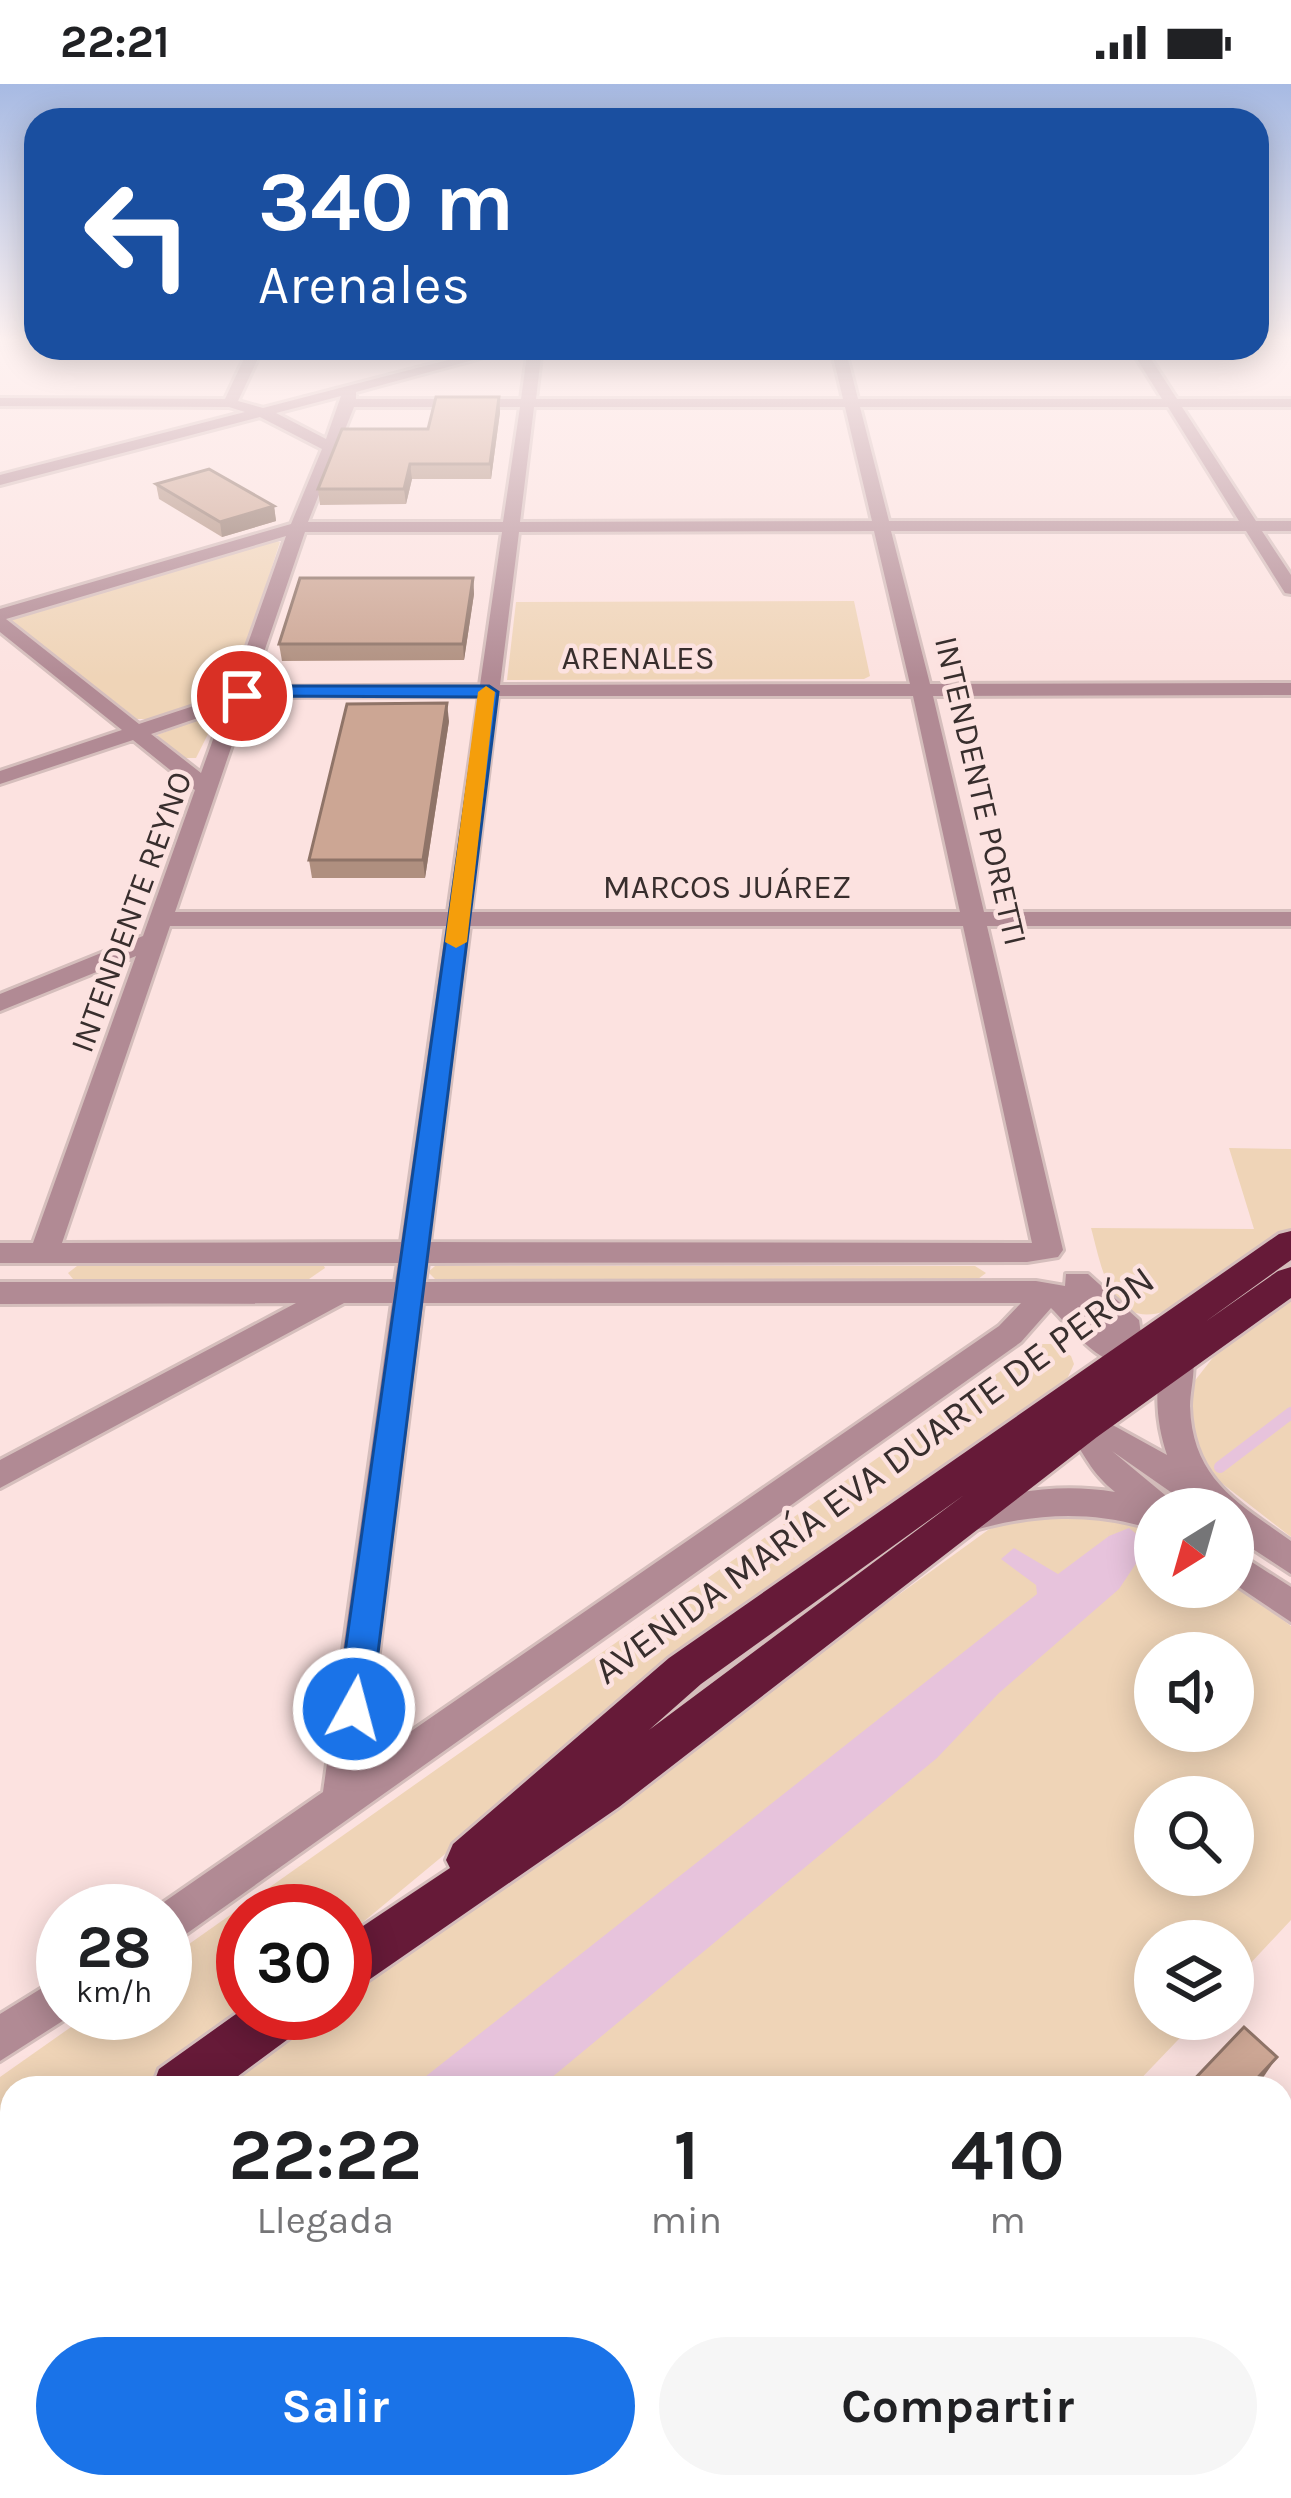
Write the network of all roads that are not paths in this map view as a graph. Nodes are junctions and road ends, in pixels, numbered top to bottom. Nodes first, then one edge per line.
1 (105, 453) edge
2 (325, 453) edge
3 (521, 453) edge
4 (863, 453) edge
5 (1204, 453) edge
6 (0, 480) edge
7 (512, 526) junction
8 (882, 526) junction
9 (1252, 526) junction
10 (1291, 526) edge
11 (298, 527) junction
12 (1291, 589) edge
13 (0, 619) edge
14 (1291, 689) edge
15 (922, 691) junction
16 (489, 692) junction
17 (242, 696) junction
18 (139, 731) junction
19 (0, 778) edge
20 (209, 790) junction
21 (459, 919) junction
22 (1291, 919) edge
23 (974, 920) junction
24 (160, 929) junction
25 (0, 1003) edge
26 (1291, 1243) edge
27 (1037, 1251) junction
28 (44, 1252) junction
29 (0, 1253) edge
30 (415, 1253) junction
31 (1291, 1280) edge
32 (1054, 1290) junction
33 (0, 1293) edge
34 (340, 1293) junction
35 (410, 1293) junction
36 (1154, 1363) junction
37 (1070, 1416) junction
38 (0, 1475) edge
39 (1192, 1488) edge
40 (1204, 1488) edge
41 (1134, 1491) edge
42 (1134, 1508) edge
43 (962, 1520) junction
44 (1254, 1533) edge
45 (1291, 1560) edge
46 (1254, 1580) edge
47 (1291, 1607) edge
48 (341, 1802) junction
49 (192, 1906) edge
50 (372, 1945) edge
51 (372, 1948) edge
52 (36, 2015) edge
53 (0, 2040) edge
54 (244, 2040) edge
55 (194, 2076) edge

1 - 6 street
2 - 11 street, INTENDENTE REYNO
3 - 7 street
4 - 8 street, INTENDENTE PORETTI
5 - 9 street
7 - 8 street
7 - 11 street
7 - 16 street
8 - 9 street
8 - 15 street, INTENDENTE PORETTI
9 - 10 street
9 - 12 street
11 - 13 street
11 - 17 street, INTENDENTE REYNO
13 - 18 street
14 - 15 street, ARENALES
15 - 16 street, ARENALES
15 - 23 street, INTENDENTE PORETTI
16 - 17 street, ARENALES
16 - 21 street
17 - 18 street, ARENALES
17 - 20 street, INTENDENTE REYNO
18 - 19 street, ARENALES
18 - 20 street
20 - 24 street, INTENDENTE REYNO
21 - 23 street, MARCOS JUÁREZ
21 - 24 street, MARCOS JUÁREZ
21 - 30 street
22 - 23 street, MARCOS JUÁREZ
23 - 27 street, INTENDENTE PORETTI
24 - 25 street, MARCOS JUÁREZ
24 - 28 street, INTENDENTE REYNO
26 - 36 highway, AVENIDA MARÍA EVA DUARTE DE PERÓN
27 - 30 street
27 - 32 street
27 - 32 street, INTENDENTE PORETTI
28 - 29 street
28 - 30 street
30 - 34 street
30 - 35 street
31 - 36 highway, AVENIDA MARÍA EVA DUARTE DE PERÓN
32 - 35 street
32 - 36 street
32 - 48 street
33 - 34 street
34 - 35 street
34 - 38 street
35 - 48 street
36 - 37 highway, AVENIDA MARÍA EVA DUARTE DE PERÓN
36 - 40 street
37 - 39 street
37 - 41 street
37 - 43 highway, AVENIDA MARÍA EVA DUARTE DE PERÓN
37 - 50 highway, AVENIDA MARÍA EVA DUARTE DE PERÓN
42 - 43 street
43 - 51 highway, AVENIDA MARÍA EVA DUARTE DE PERÓN
44 - 45 street
46 - 47 street
48 - 49 street
52 - 53 street
54 - 55 highway

